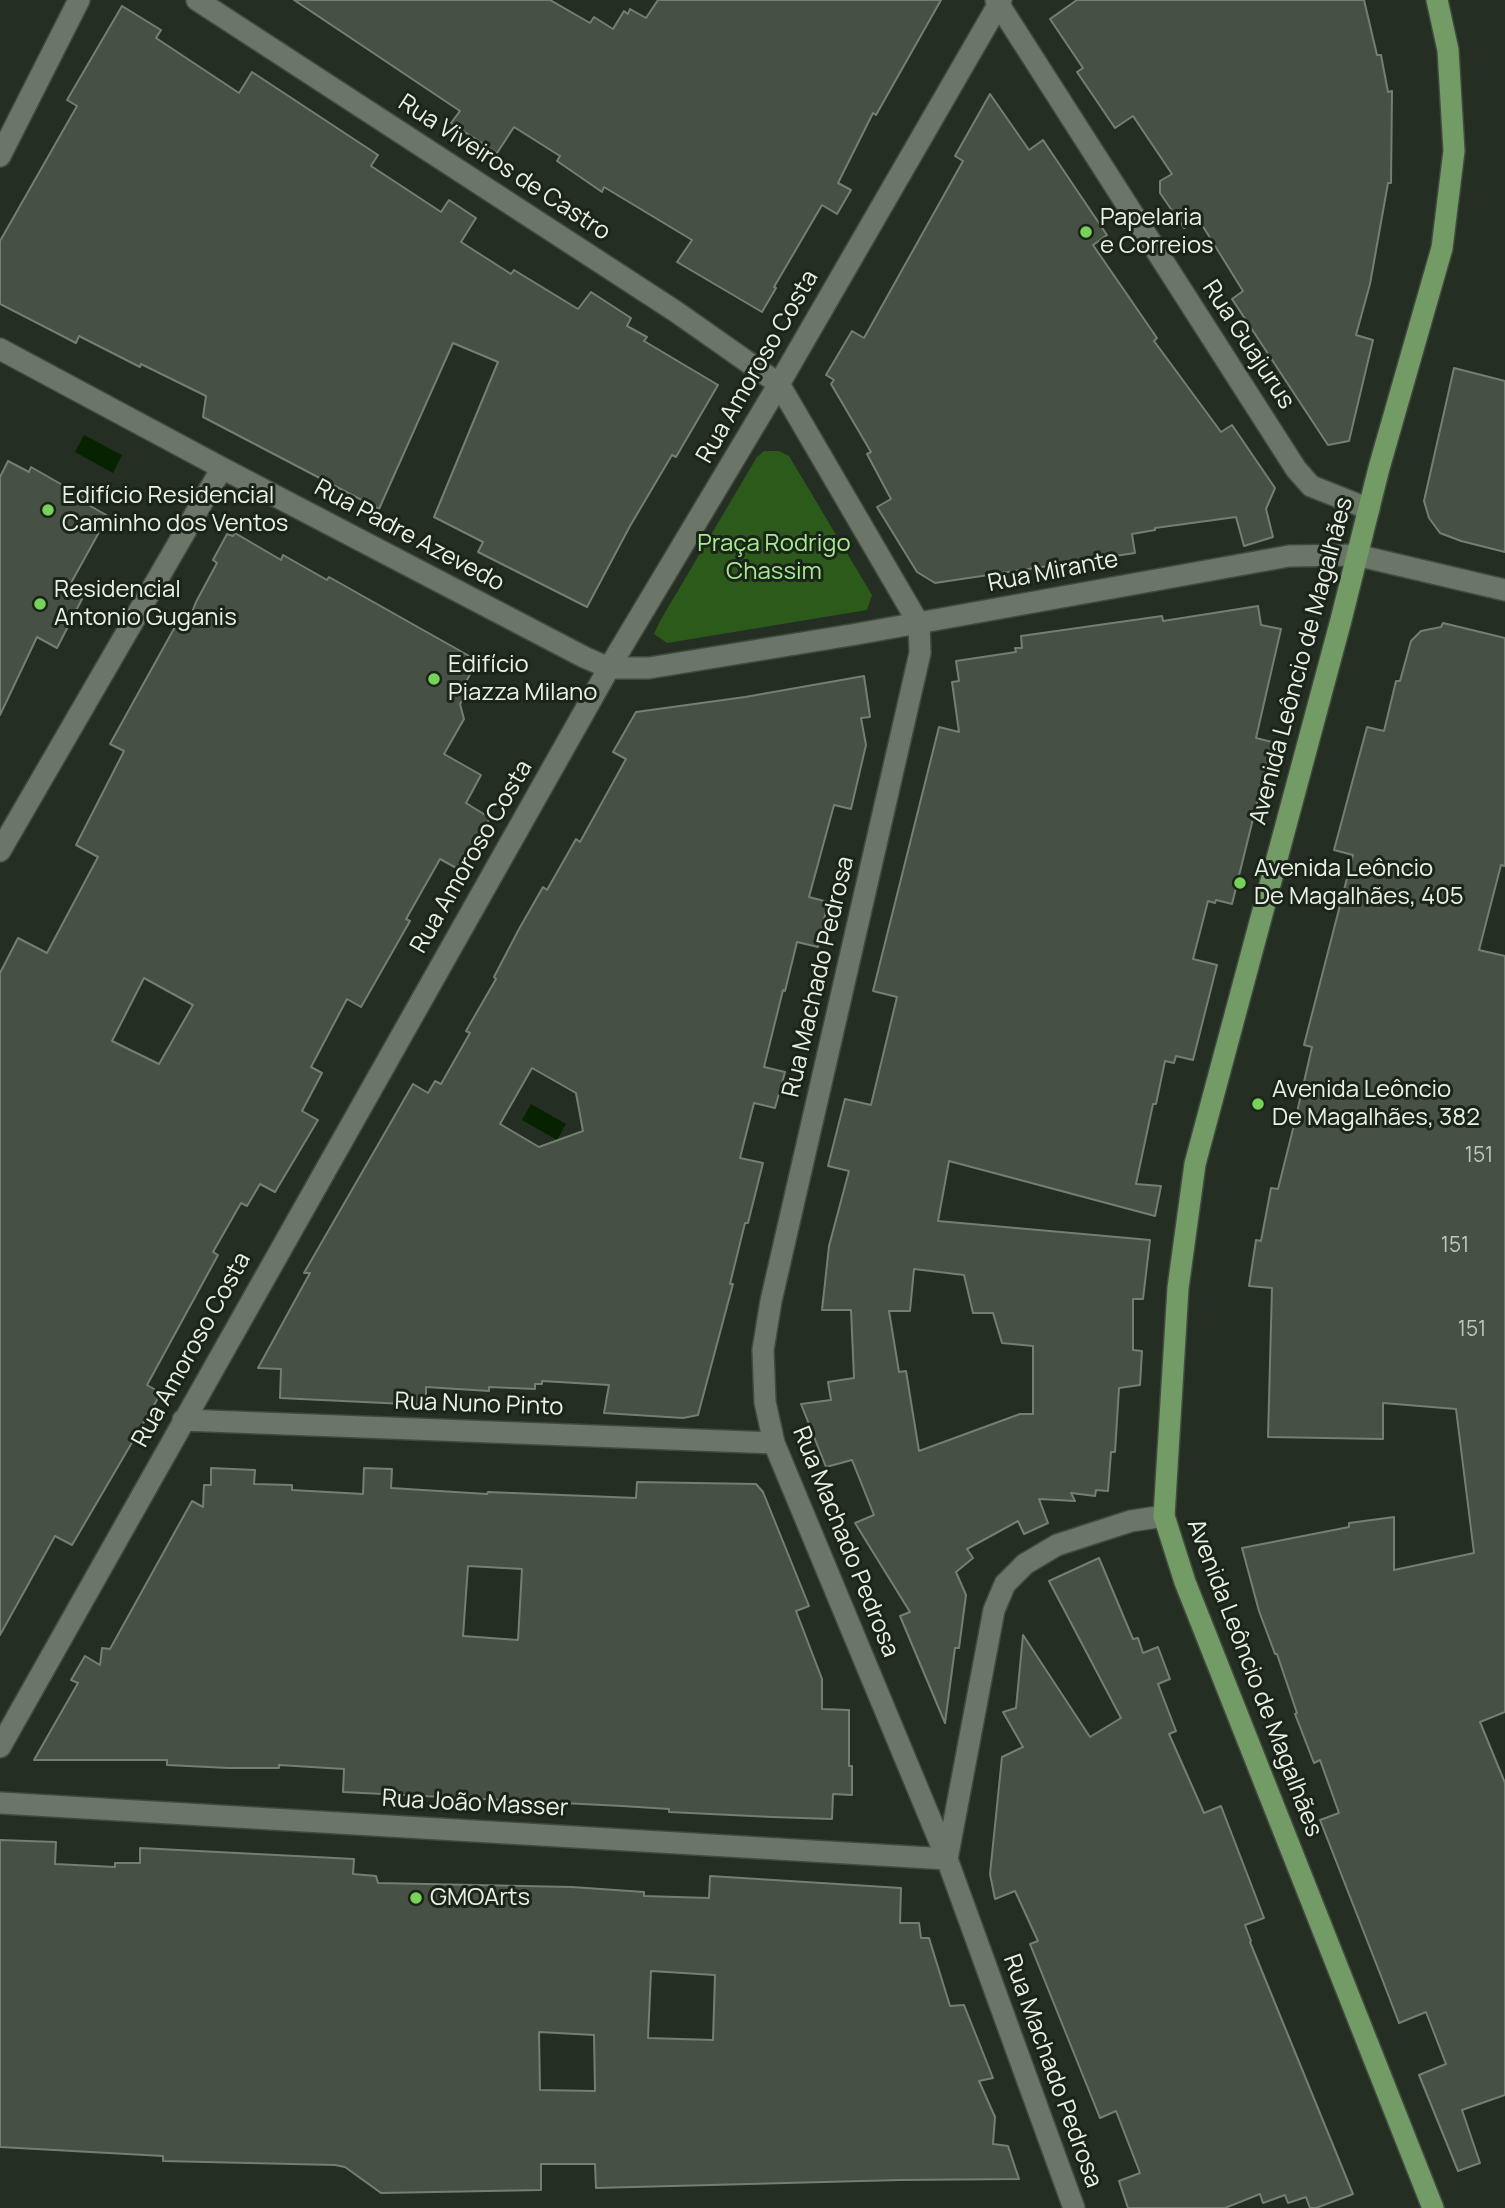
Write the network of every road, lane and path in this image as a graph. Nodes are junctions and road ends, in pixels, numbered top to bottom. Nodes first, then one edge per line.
1 (79, 0) edge
2 (197, 0) edge
3 (1437, 0) edge
4 (999, 1) edge
5 (0, 156) edge
6 (0, 349) edge
7 (779, 384) junction
8 (222, 468) junction
9 (1369, 509) junction
10 (1356, 555) junction
11 (1505, 590) edge
12 (919, 624) junction
13 (610, 668) junction
14 (0, 851) edge
15 (183, 1420) junction
16 (774, 1443) junction
17 (1164, 1516) junction
18 (0, 1746) edge
19 (0, 1802) edge
20 (947, 1859) junction
21 (1074, 2208) edge
22 (1433, 2208) edge

1 - 5 street
2 - 7 street, Rua Viveiros de Castro
3 - 9 main road, Avenida Leôncio de Magalhães
4 - 7 street, Rua Amoroso Costa
4 - 9 street, Rua Guajurus
6 - 8 street, Rua Padre Azevedo
7 - 12 street
7 - 13 street, Rua Amoroso Costa
8 - 13 street, Rua Padre Azevedo
8 - 14 street
9 - 10 main road, Avenida Leôncio de Magalhães
10 - 11 street, Rua Mirante
10 - 12 street, Rua Mirante
10 - 17 main road, Avenida Leôncio de Magalhães
12 - 13 street, Rua Mirante
12 - 16 street, Rua Machado Pedrosa
13 - 15 street, Rua Amoroso Costa
15 - 16 street, Rua Nuno Pinto
15 - 18 street, Rua Amoroso Costa
16 - 20 street, Rua Machado Pedrosa
17 - 20 street
17 - 22 main road, Avenida Leôncio de Magalhães
19 - 20 street, Rua João Masser
20 - 21 street, Rua Machado Pedrosa

